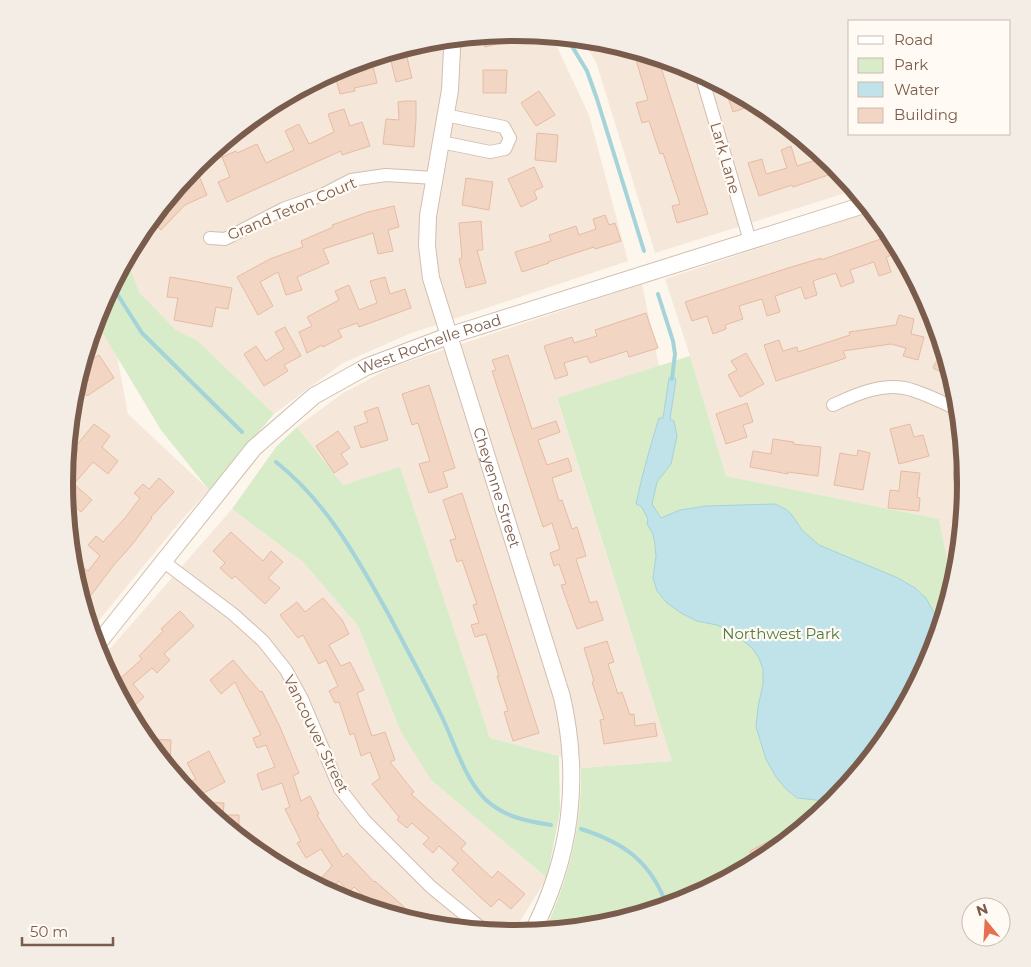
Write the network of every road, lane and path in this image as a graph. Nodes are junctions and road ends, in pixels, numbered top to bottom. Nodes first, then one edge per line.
1 (451, 46) edge
2 (704, 84) edge
3 (446, 114) junction
4 (441, 142) junction
5 (435, 178) junction
6 (860, 206) edge
7 (210, 238) dead end
8 (750, 241) junction
9 (448, 336) junction
10 (833, 405) dead end
11 (951, 406) edge
12 (164, 562) junction
13 (102, 639) edge
14 (476, 924) edge
15 (536, 925) edge

1 - 3 street, Cheyenne Street
2 - 8 street, Lark Lane
3 - 4 street, Cheyenne Street
3 - 4 street
4 - 5 street, Cheyenne Street
5 - 7 street, Grand Teton Court
5 - 9 street, Cheyenne Street
6 - 8 street, West Rochelle Road
8 - 9 street, West Rochelle Road
9 - 12 street, West Rochelle Road
9 - 15 street, Cheyenne Street
10 - 11 street
12 - 13 street, West Rochelle Road
12 - 14 street, Vancouver Street

